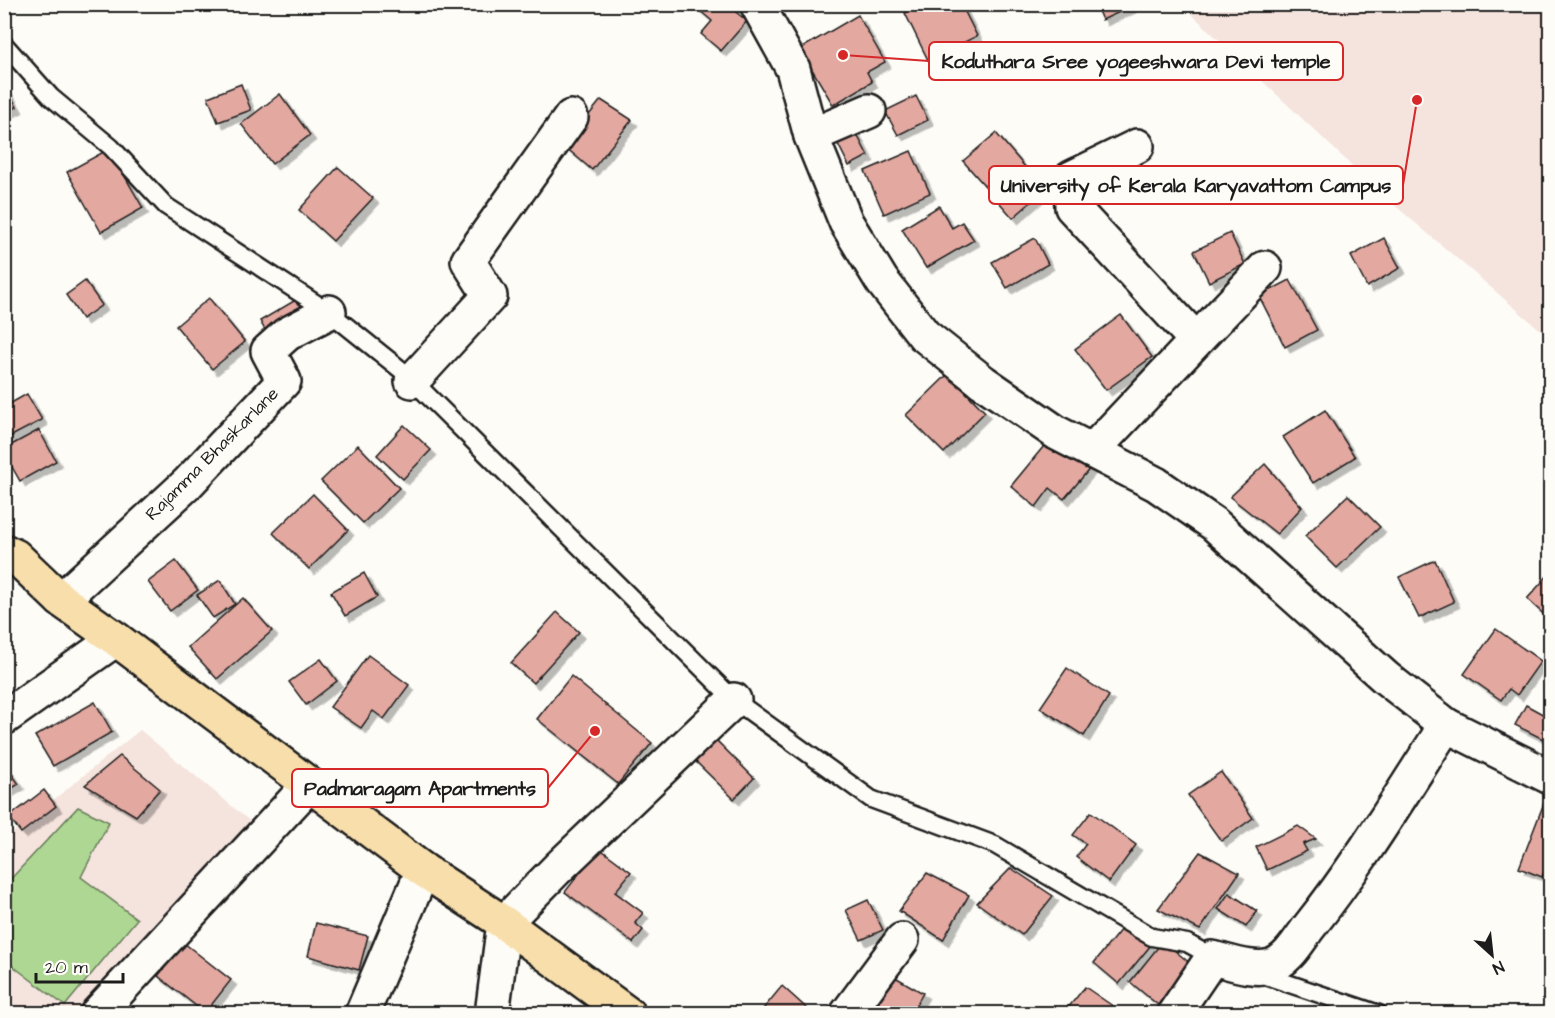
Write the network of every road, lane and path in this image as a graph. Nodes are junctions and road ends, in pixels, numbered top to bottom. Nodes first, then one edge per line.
1 (758, 4) edge
2 (4, 44) edge
3 (869, 111) dead end
4 (571, 117) dead end
5 (811, 136) junction
6 (1137, 146) dead end
7 (1265, 268) dead end
8 (329, 312) junction
9 (1196, 340) junction
10 (412, 381) junction
11 (1092, 451) junction
12 (4, 551) edge
13 (61, 600) junction
14 (116, 639) junction
15 (734, 700) junction
16 (4, 718) edge
17 (1446, 724) junction
18 (1551, 777) edge
19 (309, 784) junction
20 (423, 870) junction
21 (504, 923) junction
22 (902, 940) dead end
23 (1212, 958) junction
24 (97, 1014) edge
25 (362, 1014) edge
26 (492, 1014) edge
27 (628, 1014) edge
28 (847, 1014) edge
29 (1174, 1014) edge
30 (1379, 1014) edge

1 - 5 street
2 - 8 lane
3 - 5 street
4 - 10 street
5 - 11 street
6 - 9 street
7 - 9 street
8 - 10 lane
8 - 13 street, Rajamma Bhaskarlane
9 - 11 street
10 - 15 lane
11 - 17 street
12 - 13 main road
13 - 14 main road
14 - 16 street
14 - 19 main road
15 - 21 street
15 - 23 lane
17 - 18 street
17 - 23 street
19 - 20 main road
19 - 24 street
20 - 21 main road
20 - 25 street
21 - 26 street
21 - 27 main road
22 - 28 street
23 - 29 street
23 - 30 lane

